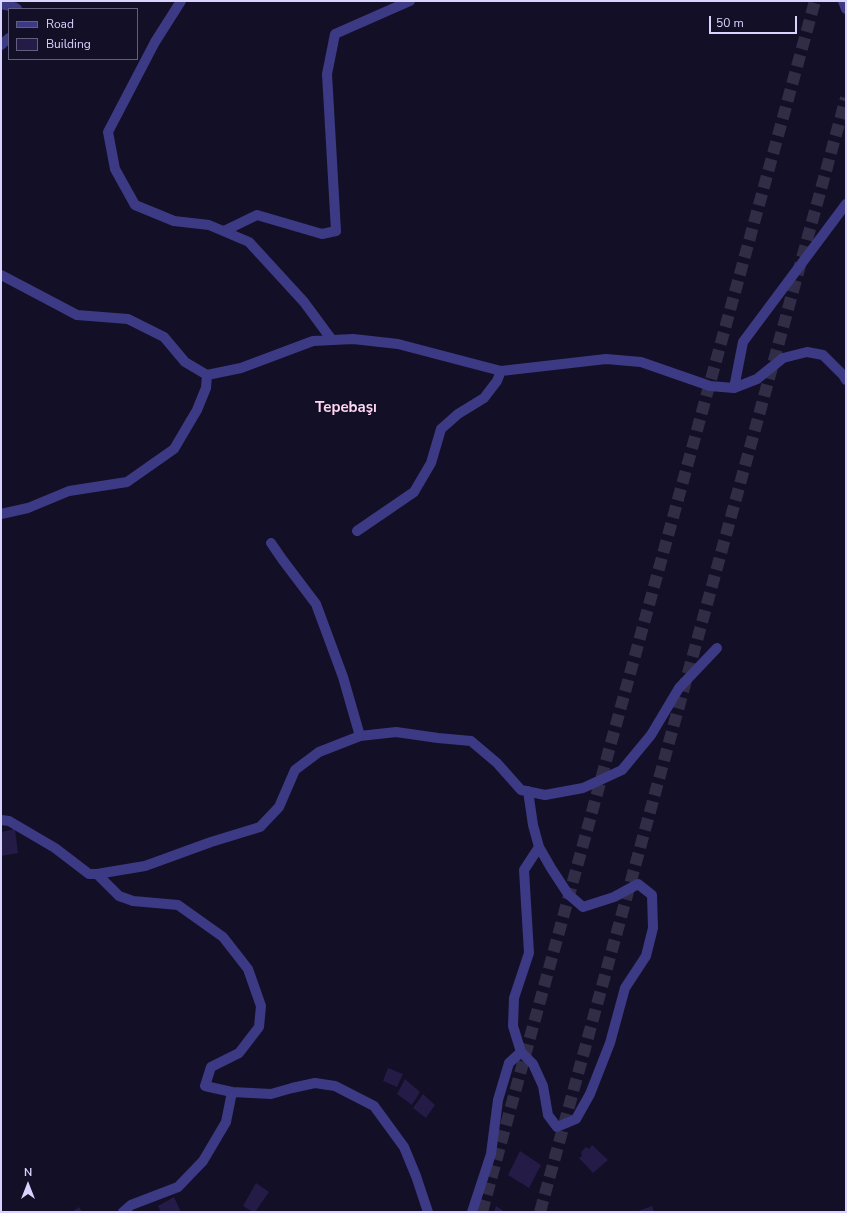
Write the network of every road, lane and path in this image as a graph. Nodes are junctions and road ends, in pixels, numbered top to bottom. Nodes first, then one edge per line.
1 (181, 1) edge
2 (410, 1) edge
3 (843, 1) edge
4 (1, 4) edge
5 (16, 8) edge
6 (846, 9) edge
7 (846, 204) edge
8 (224, 231) junction
9 (1, 275) edge
10 (332, 340) junction
11 (501, 371) junction
12 (207, 375) junction
13 (846, 380) edge
14 (734, 388) junction
15 (1, 514) edge
16 (357, 531) dead end
17 (271, 543) dead end
18 (718, 648) dead end
19 (360, 736) junction
20 (528, 791) junction
21 (1, 820) edge
22 (539, 847) junction
23 (97, 874) junction
24 (521, 1052) junction
25 (232, 1092) junction
26 (123, 1212) edge
27 (428, 1212) edge
28 (472, 1212) edge

1 - 8 street
2 - 8 street
3 - 6 street
4 - 5 street
7 - 14 street
8 - 10 street
9 - 12 street
10 - 11 street
10 - 12 street
11 - 14 street
11 - 16 street
12 - 15 street
13 - 14 street
17 - 19 street
18 - 20 street
19 - 20 street
19 - 23 street
20 - 22 street
21 - 23 street
22 - 24 street
22 - 24 street
23 - 25 street
24 - 28 street
25 - 26 street
25 - 27 street

